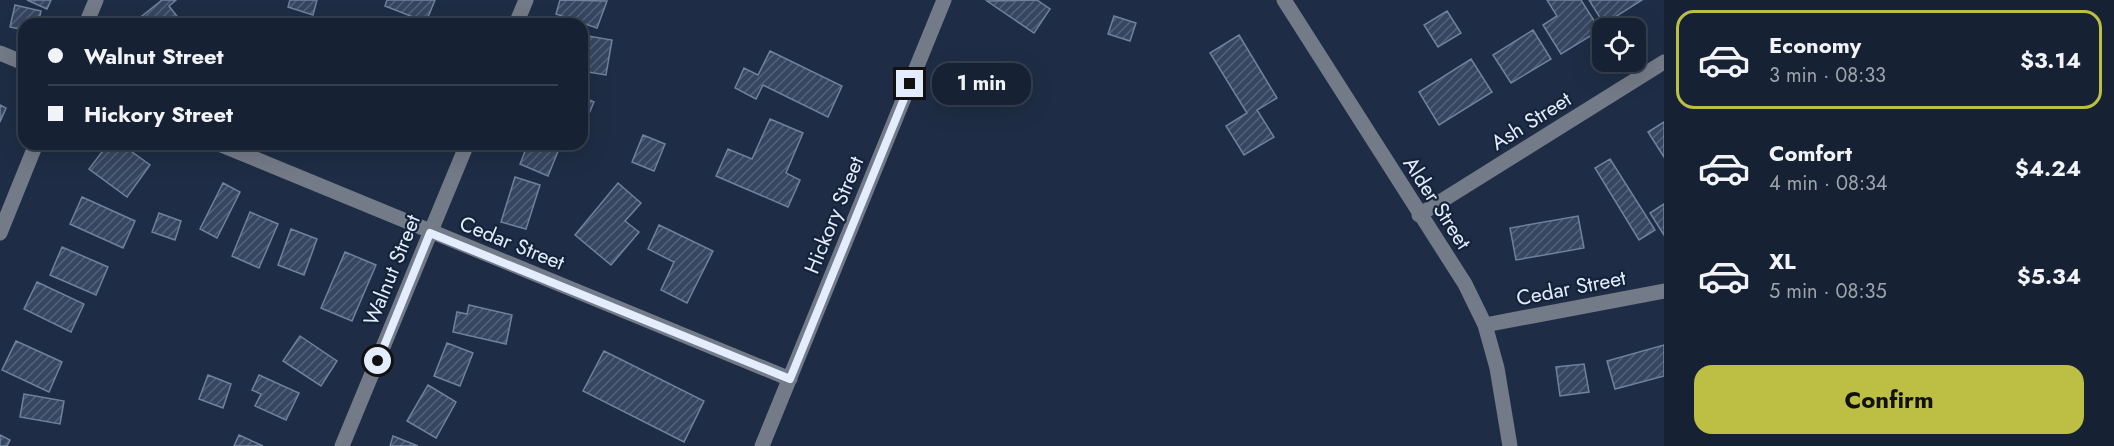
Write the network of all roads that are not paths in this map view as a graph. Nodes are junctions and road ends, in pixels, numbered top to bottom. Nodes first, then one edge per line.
1 (96, 0) edge
2 (526, 0) edge
3 (944, 0) edge
4 (1284, 0) edge
5 (88, 18) edge
6 (518, 18) edge
7 (0, 52) edge
8 (18, 60) edge
9 (1664, 62) edge
10 (34, 150) edge
11 (233, 150) edge
12 (465, 150) edge
13 (1419, 215) junction
14 (0, 232) edge
15 (430, 233) junction
16 (1664, 291) edge
17 (1485, 325) junction
18 (790, 379) junction
19 (342, 446) edge
20 (762, 446) edge
21 (1510, 446) edge

1 - 5 street
2 - 6 street
3 - 18 street, Hickory Street
4 - 13 street, Alder Street
7 - 8 street
9 - 13 street, Ash Street
10 - 14 street
11 - 15 street, Cedar Street
12 - 15 street, Walnut Street
13 - 17 street, Alder Street
15 - 18 street, Cedar Street
15 - 19 street, Walnut Street
16 - 17 street, Cedar Street
17 - 21 street, Alder Street
18 - 20 street, Hickory Street

